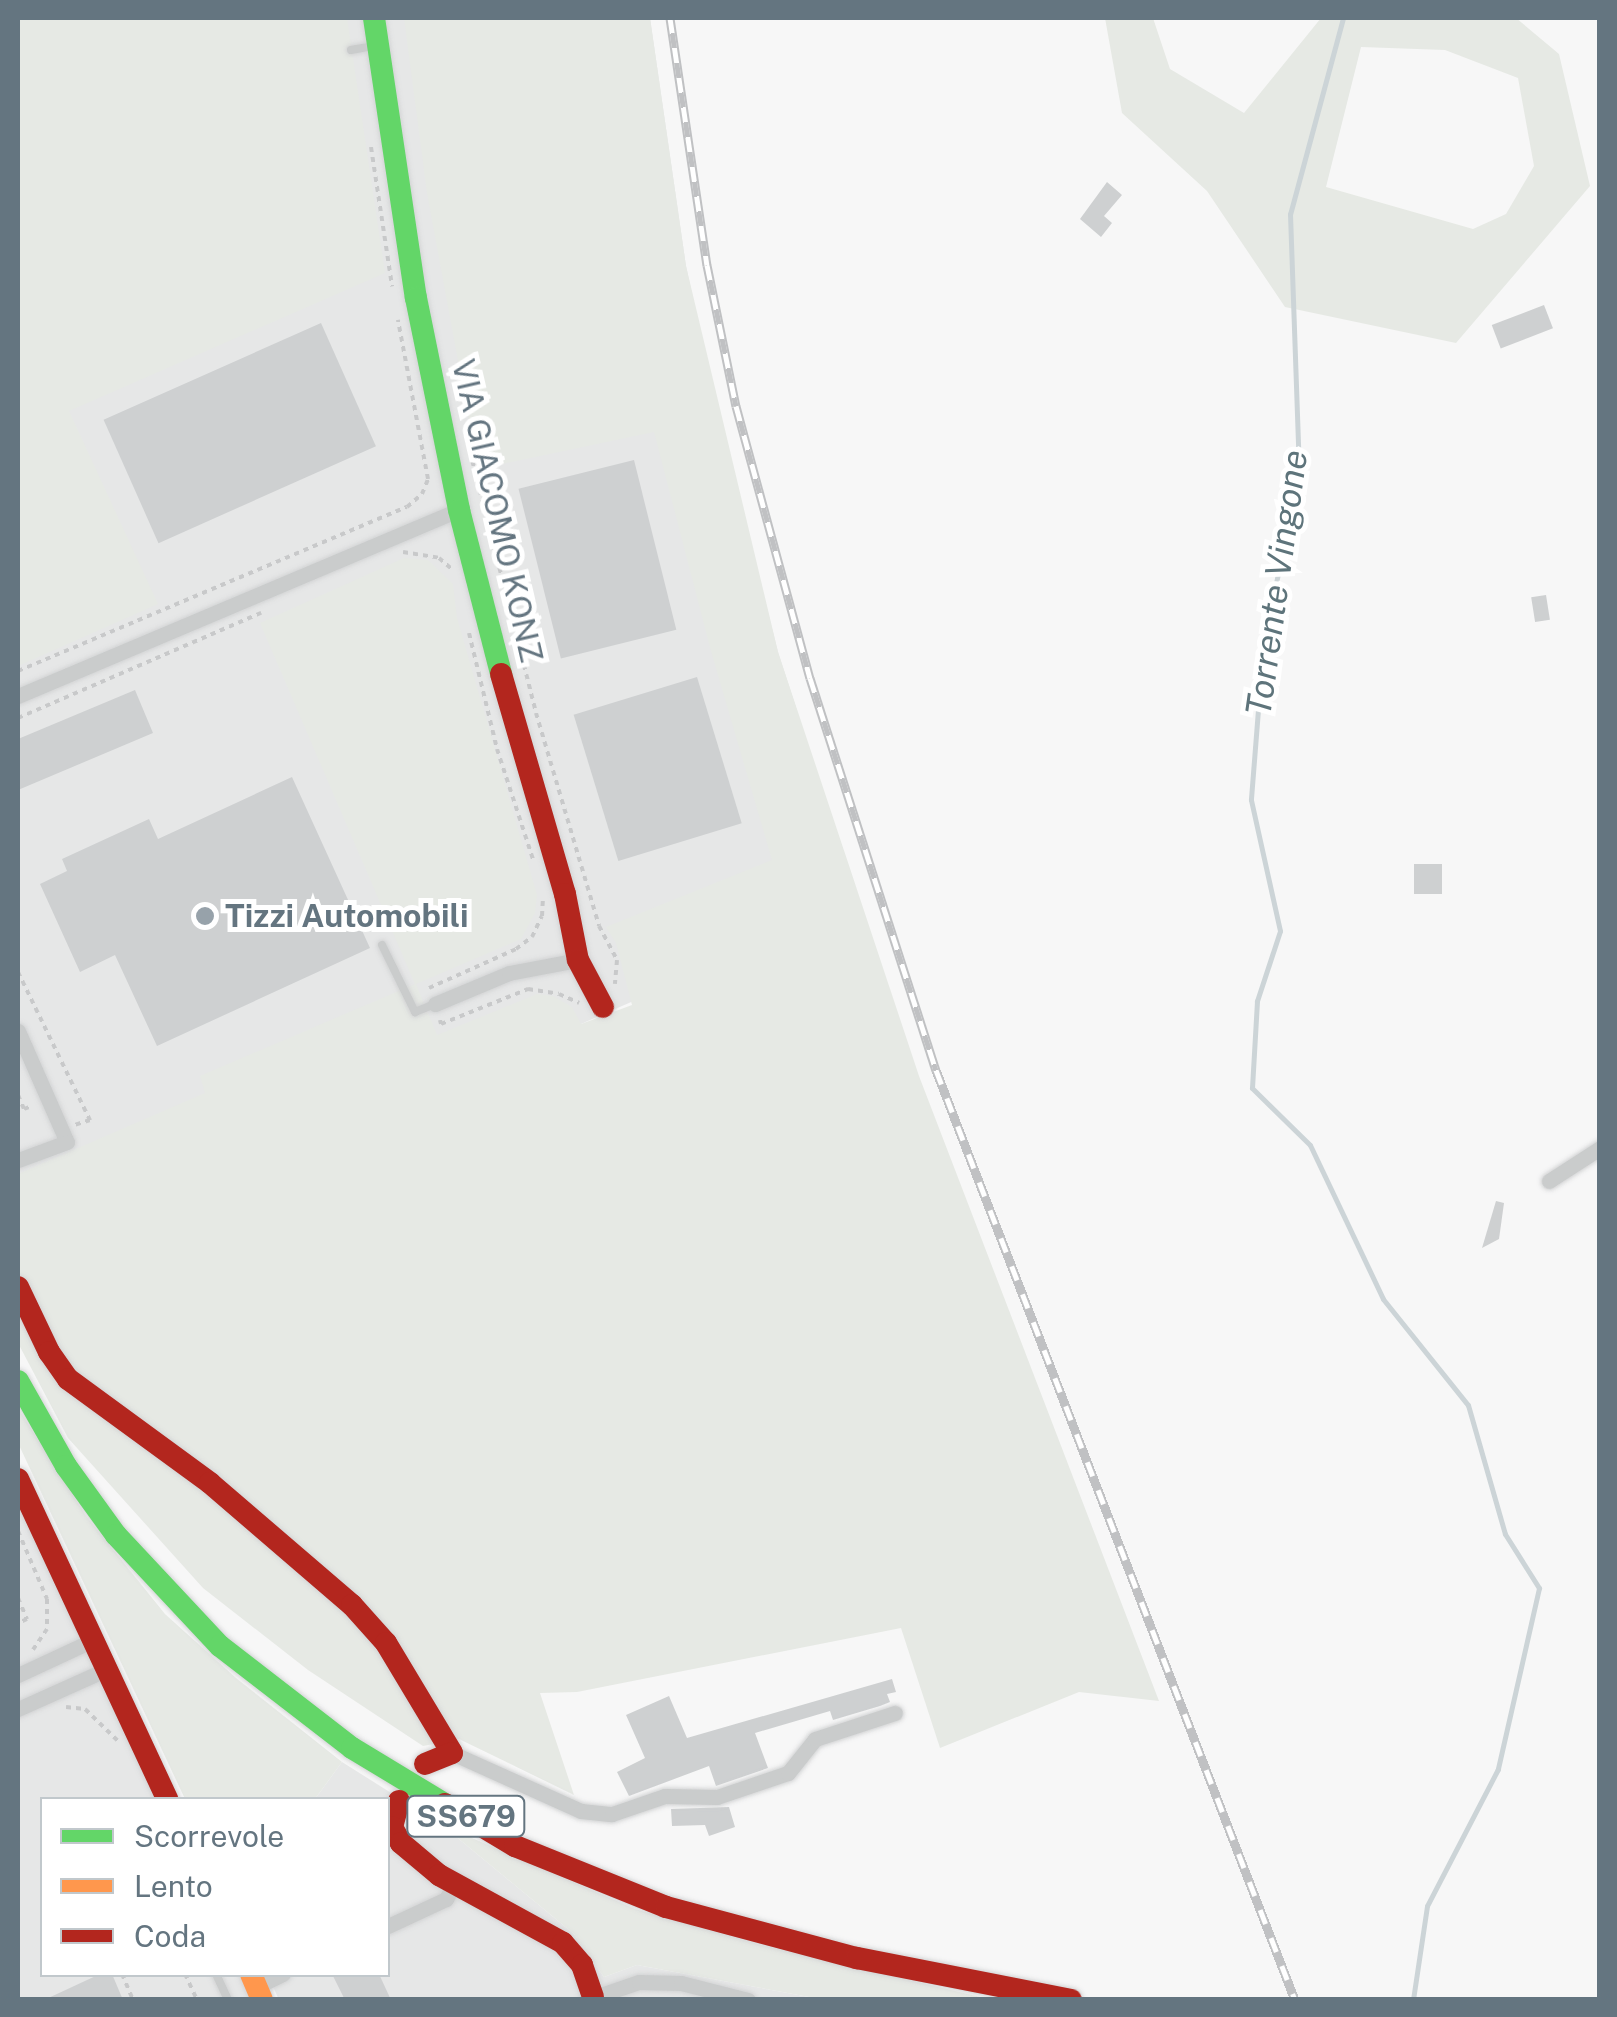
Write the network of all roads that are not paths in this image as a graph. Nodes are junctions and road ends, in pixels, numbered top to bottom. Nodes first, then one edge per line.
1 (374, 18) edge
2 (377, 46) junction
3 (351, 50) dead end
4 (459, 510) junction
5 (18, 696) edge
6 (382, 944) dead end
7 (578, 960) junction
8 (435, 1004) joint
9 (603, 1007) road end
10 (18, 1031) edge
11 (1600, 1148) edge
12 (18, 1160) edge
13 (1549, 1181) dead end
14 (18, 1288) edge
15 (18, 1381) edge
16 (18, 1478) edge
17 (94, 1640) junction
18 (107, 1670) junction
19 (18, 1675) edge
20 (18, 1709) edge
21 (895, 1714) dead end
22 (452, 1753) junction
23 (425, 1764) dead end
24 (167, 1797) edge
25 (399, 1801) dead end
26 (455, 1883) junction
27 (390, 1925) edge
28 (217, 1977) edge
29 (590, 1998) edge
30 (228, 2000) edge
31 (748, 2000) edge
32 (1071, 2000) edge

1 - 2 street, VIA GIACOMO KONZ
2 - 3 lane
2 - 4 street, VIA GIACOMO KONZ
4 - 5 street
4 - 7 street, VIA GIACOMO KONZ
6 - 8 lane
7 - 8 street
7 - 9 street, VIA GIACOMO KONZ
10 - 12 street
11 - 13 street
14 - 22 street
15 - 32 street, SS679
16 - 17 street
17 - 18 street
17 - 19 street
18 - 20 street
18 - 24 street
21 - 22 street
22 - 23 street
25 - 26 street
26 - 27 street
26 - 29 street
28 - 30 lane
29 - 31 street

